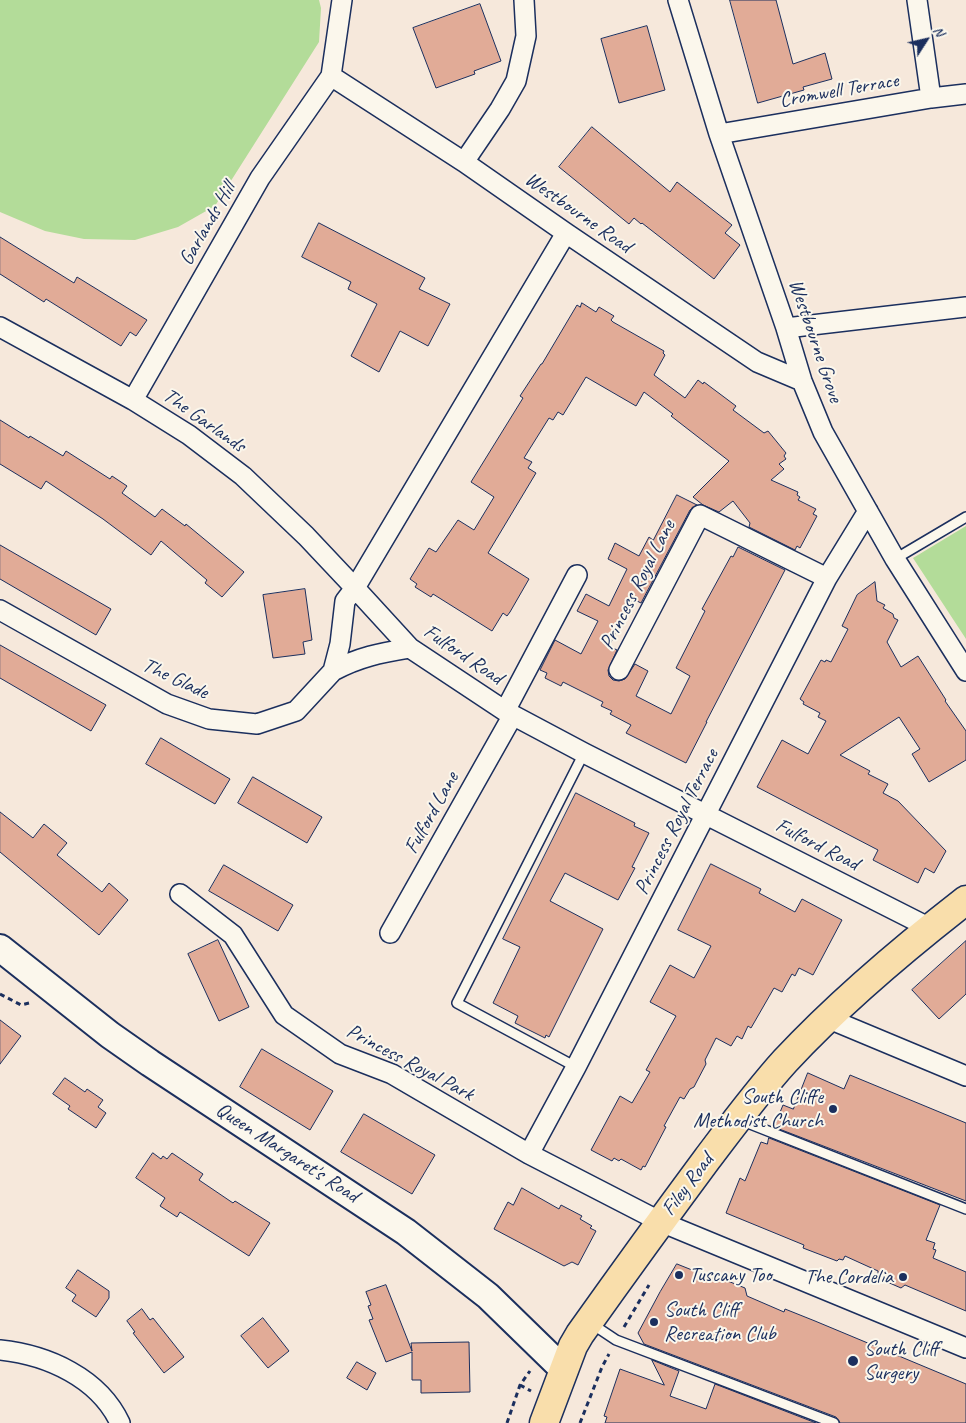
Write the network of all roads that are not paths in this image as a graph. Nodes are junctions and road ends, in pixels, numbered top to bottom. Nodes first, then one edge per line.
1 (342, 0) edge
2 (524, 0) edge
3 (678, 0) edge
4 (917, 0) edge
5 (331, 76) junction
6 (966, 94) edge
7 (931, 98) junction
8 (719, 134) junction
9 (464, 162) junction
10 (566, 233) junction
11 (966, 307) edge
12 (0, 327) edge
13 (786, 328) junction
14 (802, 380) junction
15 (133, 400) junction
16 (868, 511) junction
17 (966, 517) edge
18 (895, 559) junction
19 (577, 575) dead end
20 (827, 578) junction
21 (355, 588) junction
22 (0, 610) edge
23 (410, 648) junction
24 (619, 670) dead end
25 (966, 670) edge
26 (333, 671) junction
27 (509, 713) junction
28 (584, 753) junction
29 (706, 814) junction
30 (180, 894) dead end
31 (966, 900) edge
32 (930, 928) junction
33 (390, 933) dead end
34 (0, 948) edge
35 (827, 1018) junction
36 (576, 1067) junction
37 (966, 1076) edge
38 (737, 1120) junction
39 (529, 1154) junction
40 (966, 1209) edge
41 (661, 1222) junction
42 (589, 1322) junction
43 (966, 1348) edge
44 (0, 1350) edge
45 (564, 1370) junction
46 (120, 1423) edge
47 (544, 1423) edge
48 (834, 1423) edge

1 - 5 street
2 - 9 street
3 - 8 street, Westbourne Grove
4 - 7 street
5 - 9 street, Westbourne Road
5 - 15 street, Garlands Hill
6 - 7 street, Cromwell Terrace
7 - 8 street, Cromwell Terrace
8 - 13 street, Westbourne Grove
9 - 10 street, Westbourne Road
10 - 14 street, Westbourne Road
10 - 21 street
11 - 13 street
12 - 15 street, The Garlands
13 - 14 street, Westbourne Grove
14 - 16 street, Westbourne Grove
15 - 21 street, The Garlands
16 - 18 street, Westbourne Grove
16 - 20 street, Princess Royal Terrace
17 - 18 lane
18 - 25 street, Westbourne Grove
19 - 27 street, Fulford Lane
20 - 24 street, Princess Royal Lane
20 - 29 street, Princess Royal Terrace
21 - 23 street, Fulford Road
21 - 26 street, The Glade
22 - 26 street, The Glade
23 - 26 street
23 - 27 street, Fulford Road
27 - 28 street, Fulford Road
27 - 33 street, Fulford Lane
28 - 29 street, Fulford Road
28 - 36 lane
29 - 32 street, Fulford Road
29 - 36 street, Princess Royal Terrace
30 - 39 street, Princess Royal Park
31 - 32 highway, Filey Road
32 - 35 highway, Filey Road
34 - 45 main road, Queen Margaret's Road
35 - 37 street
35 - 38 highway, Filey Road
36 - 39 street, Princess Royal Terrace
38 - 40 lane
38 - 41 highway, Filey Road
39 - 41 street, Princess Royal Park
41 - 42 highway, Filey Road
41 - 43 street, Princess Royal Park
42 - 45 highway, Filey Road
42 - 48 lane
44 - 46 street
45 - 47 highway, Filey Road

